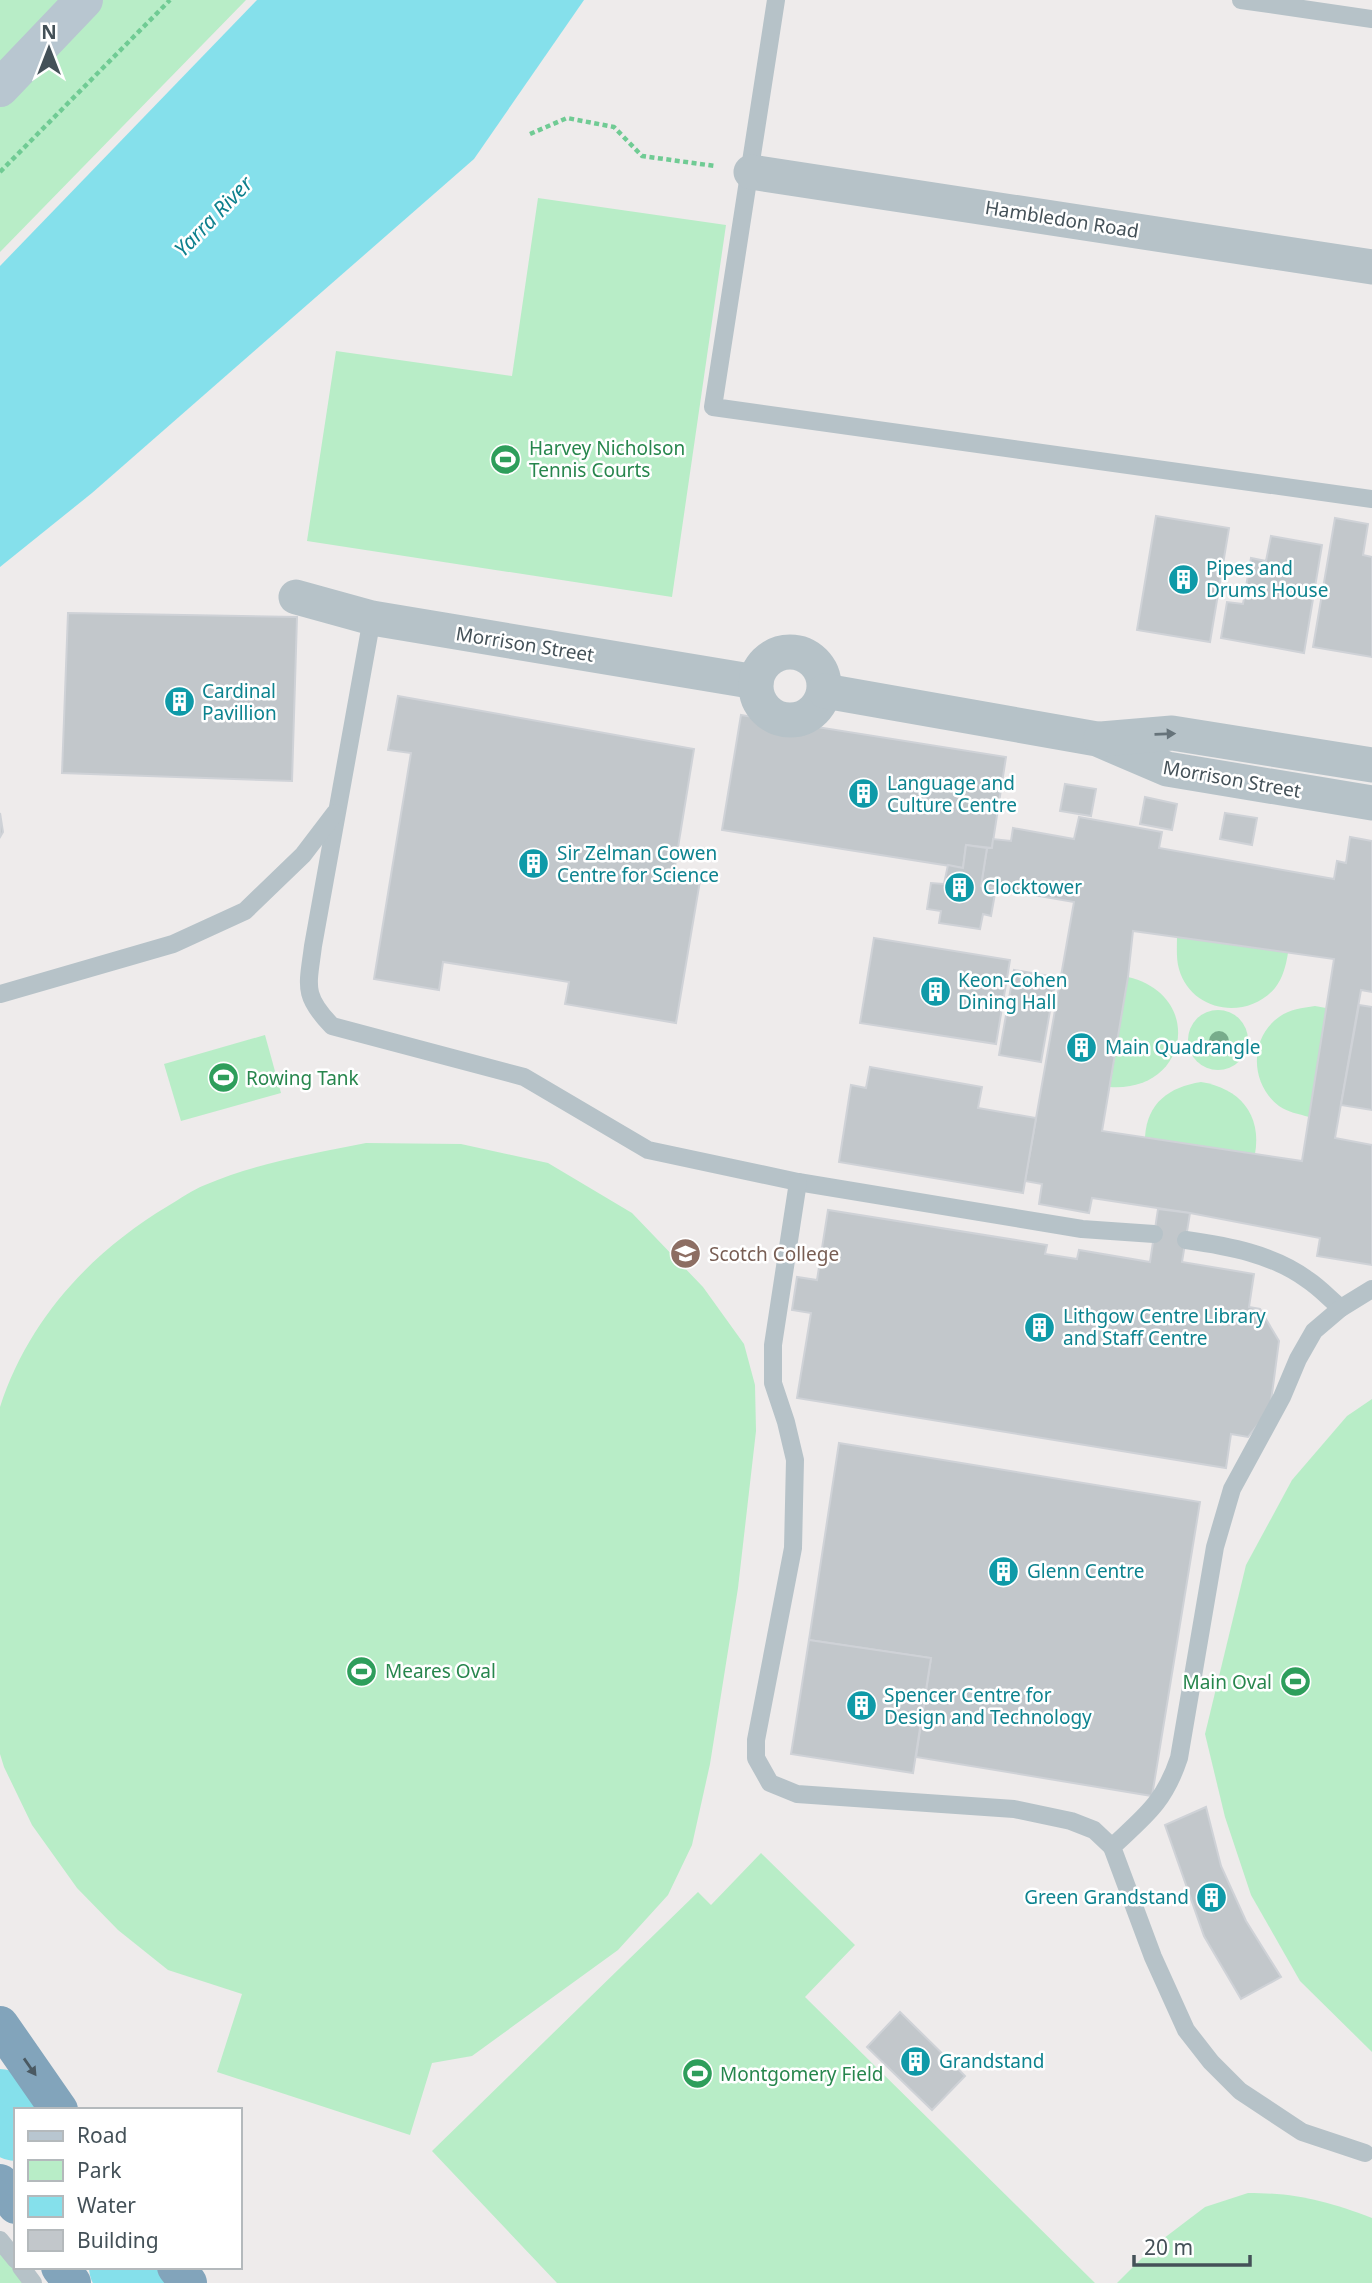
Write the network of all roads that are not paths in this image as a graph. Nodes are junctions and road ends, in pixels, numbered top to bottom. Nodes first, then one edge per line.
1 (84, 0) edge
2 (776, 0) edge
3 (1241, 0) edge
4 (1372, 19) edge
5 (0, 88) edge
6 (751, 172) junction
7 (1372, 267) edge
8 (1372, 499) edge
9 (296, 597) dead end
10 (372, 618) junction
11 (756, 682) junction
12 (825, 691) junction
13 (1097, 739) junction
14 (1372, 765) edge
15 (1372, 803) edge
16 (337, 811) junction
17 (0, 994) edge
18 (798, 1182) junction
19 (1154, 1234) dead end
20 (1186, 1240) dead end
21 (1372, 1289) edge
22 (1341, 1308) junction
23 (1112, 1847) junction
24 (0, 2025) edge
25 (58, 2108) edge
26 (1365, 2153) dead end
27 (0, 2183) edge
28 (14, 2202) edge
29 (0, 2240) edge
30 (14, 2258) edge

1 - 5 street
2 - 6 lane
3 - 4 lane
6 - 7 street, Hambledon Road
6 - 8 lane
9 - 10 street, Morrison Street
10 - 11 street, Morrison Street
10 - 16 lane
11 - 12 street
11 - 12 street
12 - 13 street, Morrison Street
13 -> 14 street, Morrison Street
13 - 15 street, Morrison Street
16 - 17 lane
16 - 18 lane
18 - 19 lane
18 - 23 lane
20 - 22 lane
21 - 22 lane
22 - 23 lane
23 - 26 lane
24 -> 25 highway
27 - 28 highway
29 - 30 lane

